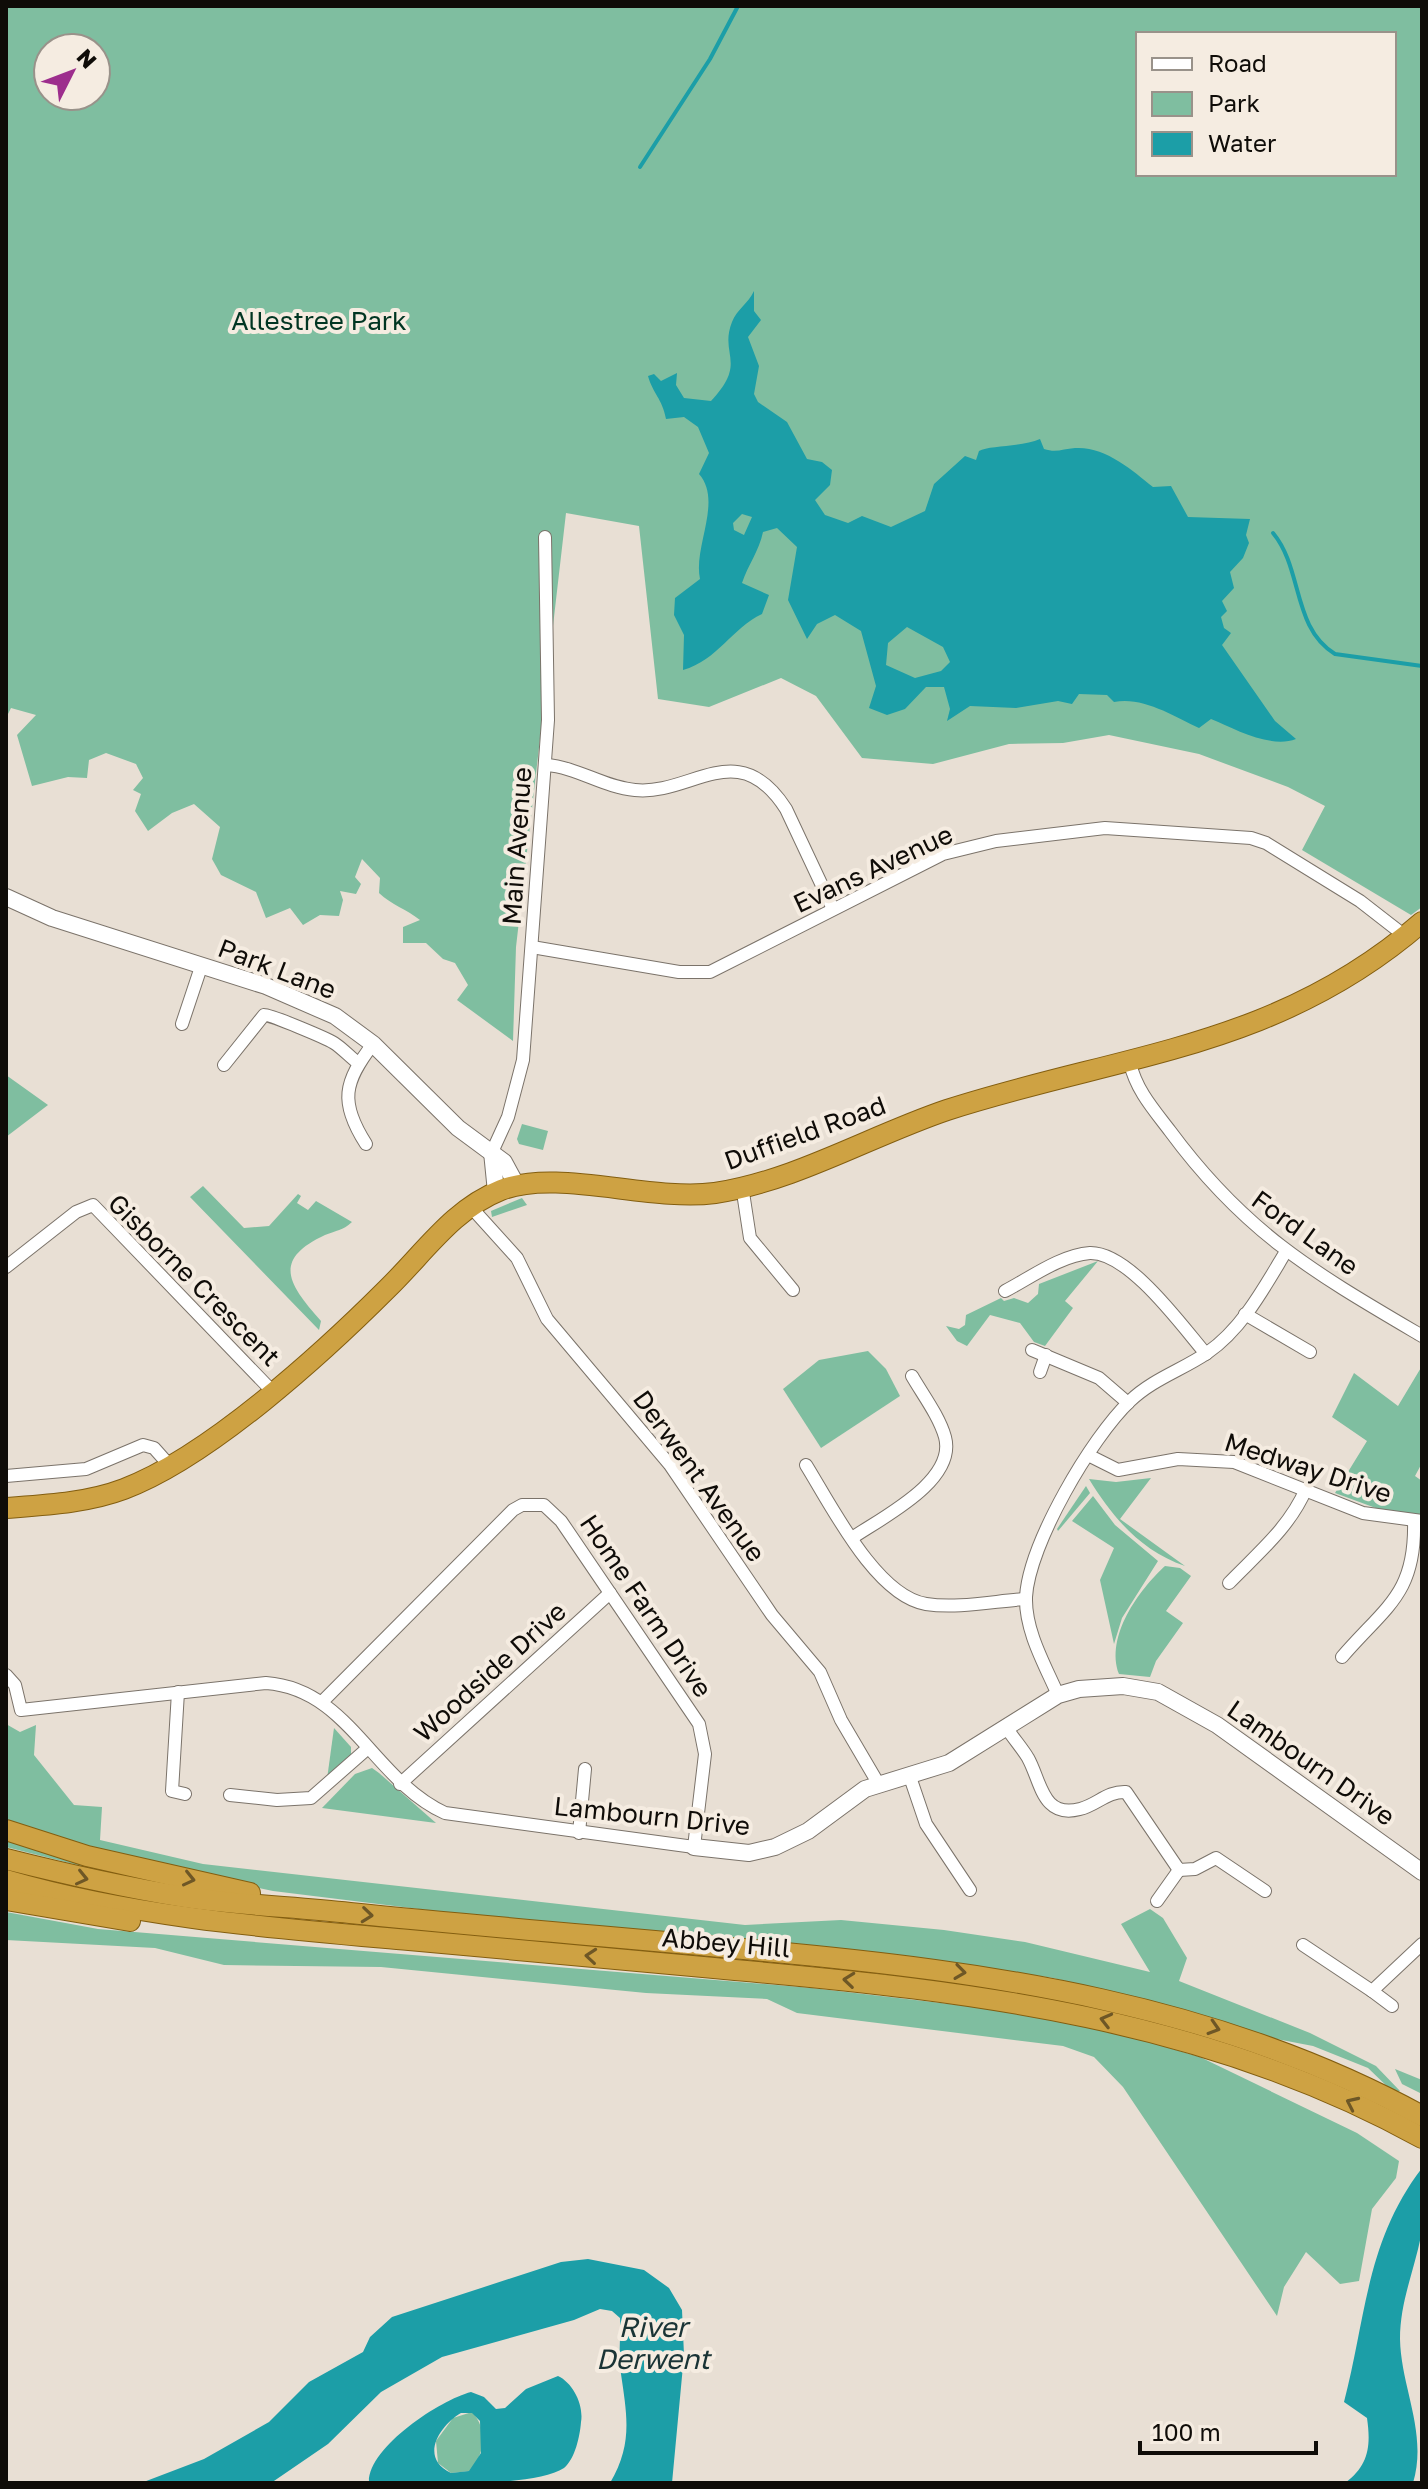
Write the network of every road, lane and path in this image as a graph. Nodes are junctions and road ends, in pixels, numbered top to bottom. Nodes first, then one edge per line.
1 (545, 537) dead end
2 (546, 765) junction
3 (6, 897) edge
4 (833, 909) junction
5 (1422, 922) edge
6 (1405, 936) junction
7 (532, 947) junction
8 (201, 967) junction
9 (182, 1024) dead end
10 (373, 1044) junction
11 (358, 1063) junction
12 (1130, 1063) junction
13 (224, 1065) dead end
14 (366, 1144) dead end
15 (492, 1152) junction
16 (517, 1186) junction
17 (742, 1186) junction
18 (496, 1192) junction
19 (470, 1206) junction
20 (1285, 1253) junction
21 (6, 1267) edge
22 (1017, 1284) junction
23 (793, 1290) dead end
24 (1005, 1291) dead end
25 (1023, 1297) dead end
26 (1245, 1314) junction
27 (1422, 1336) edge
28 (1032, 1350) dead end
29 (1310, 1352) dead end
30 (1206, 1354) junction
31 (1046, 1355) junction
32 (1040, 1372) dead end
33 (912, 1376) dead end
34 (273, 1392) junction
35 (1128, 1403) junction
36 (1090, 1456) junction
37 (806, 1465) dead end
38 (170, 1466) junction
39 (6, 1476) edge
40 (1306, 1489) junction
41 (6, 1508) edge
42 (1418, 1521) edge
43 (852, 1538) junction
44 (1229, 1583) dead end
45 (610, 1593) junction
46 (1026, 1599) junction
47 (1342, 1657) dead end
48 (6, 1675) edge
49 (178, 1692) junction
50 (1058, 1695) junction
51 (323, 1701) junction
52 (1006, 1727) junction
53 (368, 1748) junction
54 (585, 1769) dead end
55 (910, 1777) junction
56 (878, 1783) junction
57 (400, 1784) junction
58 (185, 1794) dead end
59 (230, 1795) dead end
60 (6, 1830) edge
61 (579, 1833) junction
62 (694, 1847) junction
63 (6, 1859) edge
64 (1179, 1870) junction
65 (1422, 1872) edge
66 (6, 1880) edge
67 (970, 1890) dead end
68 (1265, 1891) dead end
69 (6, 1900) edge
70 (1157, 1901) dead end
71 (320, 1910) junction
72 (302, 1932) junction
73 (1422, 1944) edge
74 (1303, 1945) dead end
75 (1372, 1991) junction
76 (1392, 2006) dead end
77 (1422, 2116) edge
78 (1422, 2138) edge

1 - 2 street, Main Avenue
2 - 4 street
2 - 7 street, Main Avenue
3 - 8 street, Park Lane
4 - 6 street, Evans Avenue
4 - 7 street, Evans Avenue
5 - 6 highway, Duffield Road
6 - 12 highway, Duffield Road
7 - 15 street, Main Avenue
8 - 9 street
8 - 10 street, Park Lane
10 - 11 street
10 - 15 street, Park Lane
11 - 13 street
11 - 14 street
12 - 17 highway, Duffield Road
12 - 20 street, Ford Lane
15 - 16 street, Park Lane
15 - 18 street
16 - 17 highway, Duffield Road
16 - 18 highway, Duffield Road
17 - 23 street
18 - 19 highway, Duffield Road
19 - 34 highway, Duffield Road
19 - 56 street, Derwent Avenue
20 - 26 street
20 - 27 street, Ford Lane
21 - 34 street, Gisborne Crescent
22 - 24 street
22 - 25 street
22 - 30 street
26 - 29 street
26 - 30 street
28 - 31 street
30 - 35 street
31 - 32 street
31 - 35 street
33 - 43 street
34 - 38 highway, Duffield Road
35 - 36 street
36 - 40 street, Medway Drive
36 - 46 street
37 - 43 street
38 - 39 street
38 - 41 highway, Duffield Road
40 - 42 street, Medway Drive
40 - 44 street
42 - 47 street
43 - 46 street
45 - 51 street, Home Farm Drive
45 - 57 street, Woodside Drive
45 - 62 street, Home Farm Drive
46 - 50 street
48 - 49 street, Lambourn Drive
49 - 51 street, Lambourn Drive
49 - 58 street
50 - 52 street, Lambourn Drive
50 - 65 street, Lambourn Drive
51 - 53 street, Lambourn Drive
52 - 55 street, Lambourn Drive
52 - 64 street
53 - 57 street, Lambourn Drive
53 - 59 street
54 - 61 street
55 - 56 street, Lambourn Drive
55 - 67 street
56 - 62 street, Lambourn Drive
57 - 61 street, Lambourn Drive
60 -> 71 highway
61 - 62 street, Lambourn Drive
63 -> 71 highway, Abbey Hill
64 - 68 street
64 - 70 street
66 - 72 highway, Abbey Hill
69 - 72 highway
71 -> 77 highway, Abbey Hill
78 -> 72 highway, Abbey Hill
73 - 75 street
74 - 75 street
75 - 76 street

